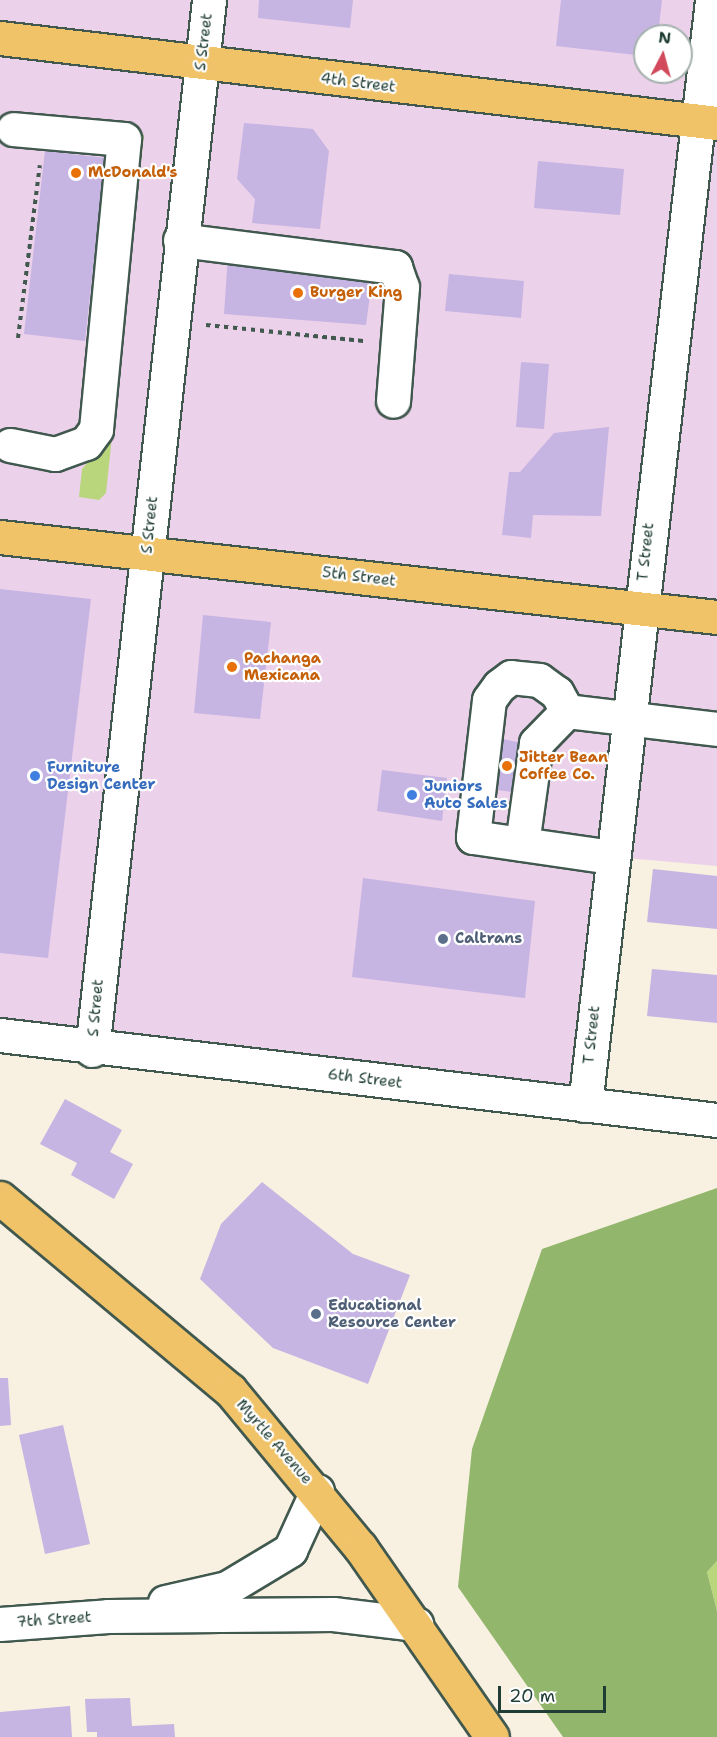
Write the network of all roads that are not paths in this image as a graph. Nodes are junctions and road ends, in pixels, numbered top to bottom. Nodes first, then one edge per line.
1 (209, 0) edge
2 (712, 0) edge
3 (0, 38) edge
4 (202, 65) junction
5 (707, 122) edge
6 (13, 129) dead end
7 (180, 240) junction
8 (393, 401) dead end
9 (10, 445) dead end
10 (0, 537) edge
11 (146, 555) junction
12 (640, 609) junction
13 (717, 617) edge
14 (567, 711) junction
15 (627, 719) junction
16 (717, 729) edge
17 (522, 844) junction
18 (611, 857) junction
19 (5, 1040) edge
20 (92, 1050) junction
21 (585, 1105) junction
22 (717, 1120) edge
23 (0, 1198) edge
24 (317, 1491) junction
25 (108, 1616) junction
26 (0, 1624) edge
27 (416, 1624) junction
28 (492, 1737) edge

1 - 4 street, S Street
2 - 5 street, T Street
3 - 4 main road, 4th Street
4 - 5 main road, 4th Street
4 - 7 street, S Street
5 - 12 street, T Street
6 - 9 street
7 - 8 street
7 - 11 street, S Street
10 - 11 main road, 5th Street
11 - 12 main road, 5th Street
11 - 20 street, S Street
12 - 13 main road, 5th Street
12 - 15 street, T Street
14 - 15 street
14 - 17 street
14 - 17 street
15 - 16 street
15 - 18 street, T Street
17 - 18 street
18 - 21 street, T Street
19 - 20 street, 6th Street
20 - 21 street, 6th Street
21 - 22 street, 6th Street
23 - 24 main road, Myrtle Avenue
24 - 25 street
24 - 27 main road, Myrtle Avenue
25 - 26 street, 7th Street
25 - 27 street
27 - 28 main road, Myrtle Avenue

